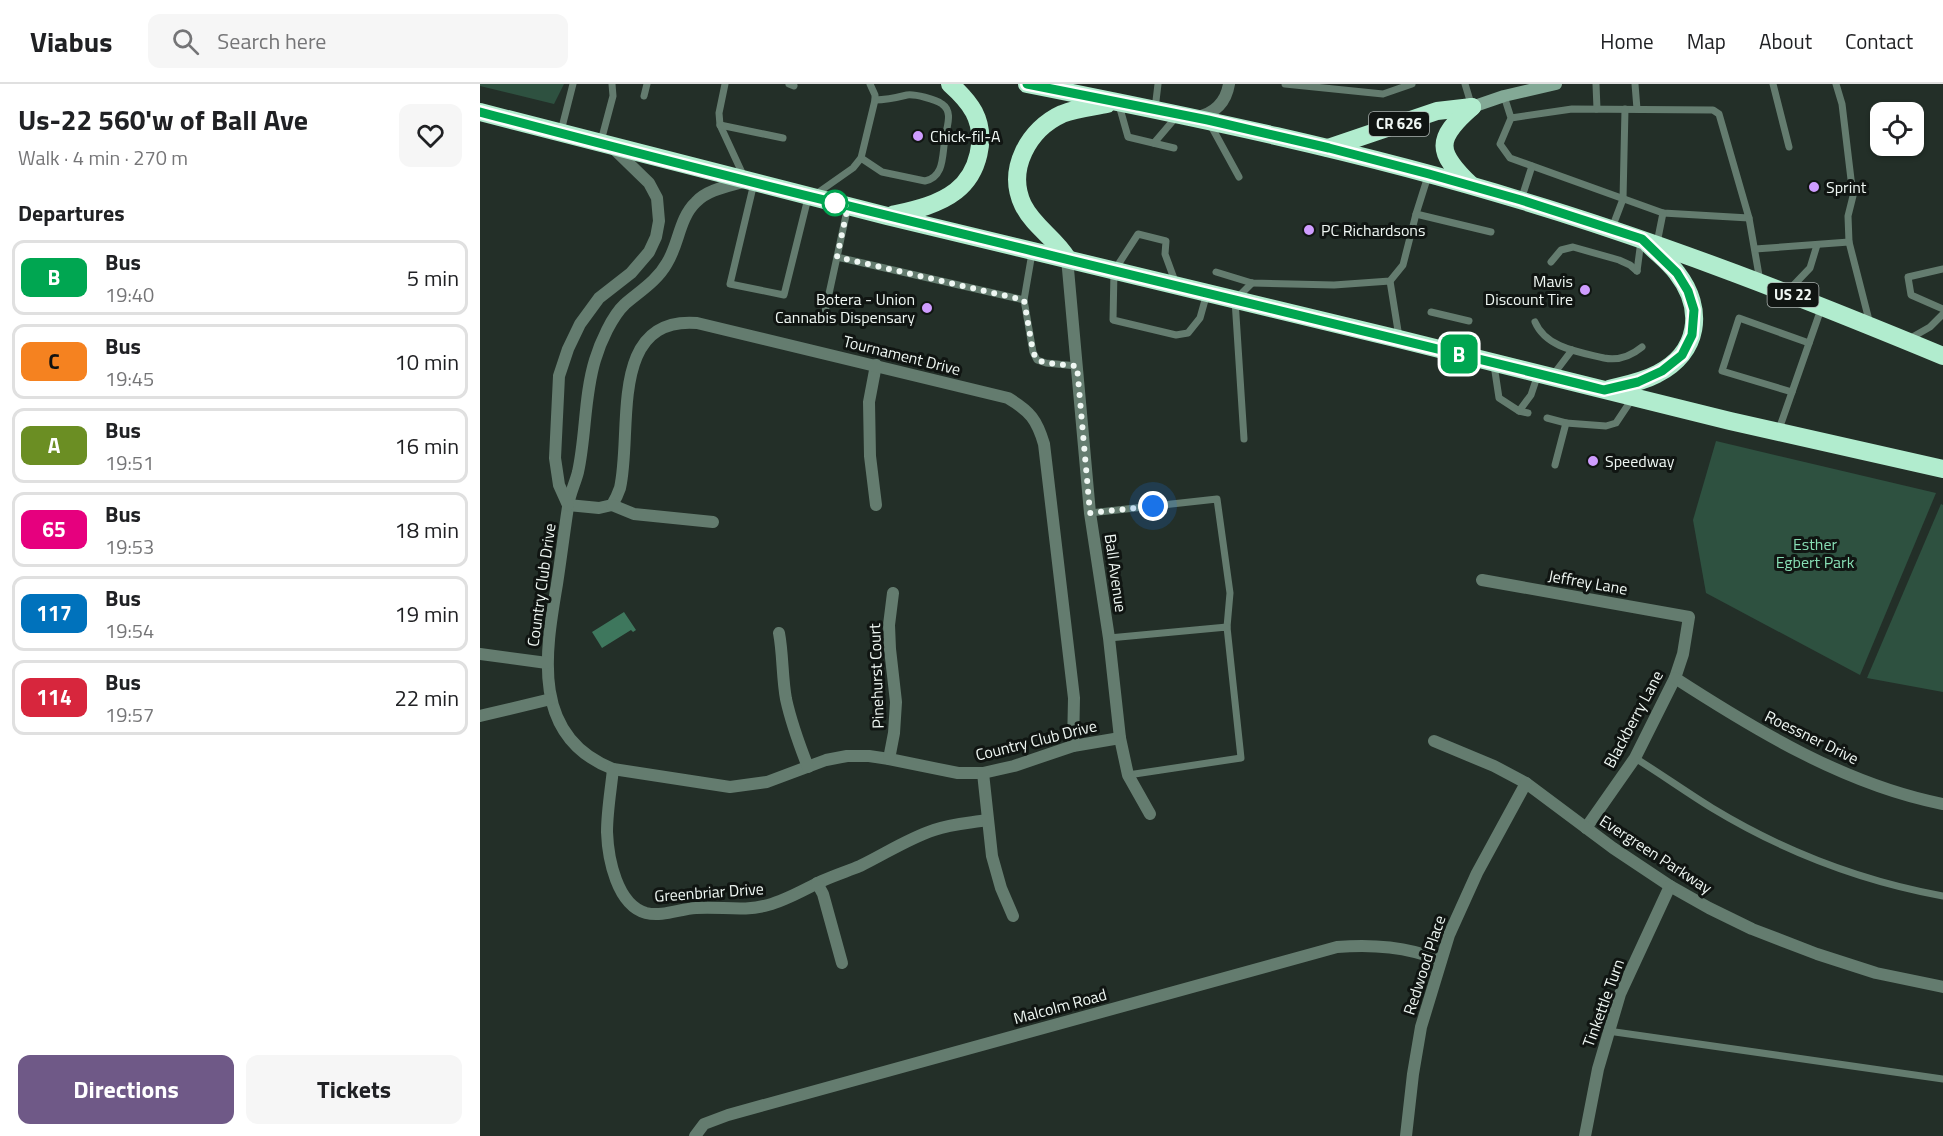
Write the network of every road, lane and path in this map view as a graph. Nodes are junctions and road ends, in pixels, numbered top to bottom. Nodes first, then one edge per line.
1 (573, 84) edge
2 (612, 84) edge
3 (647, 84) edge
4 (726, 84) edge
5 (870, 84) edge
6 (950, 84) edge
7 (1027, 84) edge
8 (1158, 84) edge
9 (1229, 84) edge
10 (1285, 84) edge
11 (1412, 84) edge
12 (1465, 84) edge
13 (1596, 84) edge
14 (1635, 84) edge
15 (1773, 84) edge
16 (1836, 84) edge
17 (1549, 85) edge
18 (644, 96) dead end
19 (1504, 96) junction
20 (875, 100) junction
21 (480, 102) edge
22 (1118, 103) junction
23 (1472, 107) junction
24 (1155, 109) junction
25 (1597, 109) junction
26 (1625, 109) junction
27 (1636, 109) junction
28 (488, 114) edge
29 (1193, 117) junction
30 (1510, 118) junction
31 (720, 125) junction
32 (561, 133) junction
33 (783, 138) dead end
34 (1154, 143) junction
35 (605, 144) junction
36 (1789, 147) dead end
37 (1174, 148) dead end
38 (1329, 148) junction
39 (861, 158) junction
40 (1532, 166) junction
41 (1429, 174) junction
42 (1239, 177) dead end
43 (750, 182) junction
44 (1472, 186) junction
45 (810, 197) junction
46 (1623, 199) junction
47 (1521, 200) junction
48 (848, 206) junction
49 (1663, 213) junction
50 (1416, 214) junction
51 (887, 216) junction
52 (1749, 219) junction
53 (1611, 229) junction
54 (1491, 231) dead end
55 (1649, 242) junction
56 (1849, 242) junction
57 (1817, 245) junction
58 (1755, 249) junction
59 (1032, 250) junction
60 (837, 257) junction
61 (1067, 258) junction
62 (1551, 262) dead end
63 (1943, 269) edge
64 (1114, 271) junction
65 (1216, 272) dead end
66 (1390, 280) junction
67 (1761, 282) junction
68 (1252, 283) junction
69 (1177, 286) junction
70 (1787, 292) junction
71 (1207, 293) junction
72 (1024, 300) junction
73 (1235, 300) junction
74 (1822, 306) junction
75 (1943, 309) edge
76 (825, 312) dead end
77 (1431, 312) dead end
78 (1943, 314) edge
79 (1469, 321) dead end
80 (1534, 322) dead end
81 (1870, 326) junction
82 (1399, 339) junction
83 (1907, 341) junction
84 (1809, 343) junction
85 (1642, 347) dead end
86 (1572, 350) junction
87 (1943, 356) edge
88 (1494, 362) junction
89 (876, 365) junction
90 (1077, 366) junction
91 (1545, 375) junction
92 (1604, 390) junction
93 (1792, 392) junction
94 (1633, 397) junction
95 (1519, 411) junction
96 (1528, 413) dead end
97 (1546, 418) dead end
98 (1566, 423) junction
99 (1778, 432) junction
100 (1244, 439) dead end
101 (1555, 465) dead end
102 (1943, 469) edge
103 (568, 505) junction
104 (612, 505) junction
105 (876, 505) dead end
106 (1090, 513) junction
107 (713, 522) dead end
108 (1482, 580) dead end
109 (893, 593) dead end
110 (1689, 617) joint
111 (1227, 627) junction
112 (779, 633) dead end
113 (1109, 638) junction
114 (480, 654) edge
115 (547, 663) junction
116 (1675, 678) junction
117 (551, 699) junction
118 (480, 716) edge
119 (1120, 738) junction
120 (1434, 741) dead end
121 (1072, 746) junction
122 (1635, 758) junction
123 (890, 759) junction
124 (808, 767) junction
125 (613, 769) junction
126 (983, 773) junction
127 (1128, 775) junction
128 (1526, 783) junction
129 (1943, 804) edge
130 (1150, 814) dead end
131 (987, 820) junction
132 (1586, 828) junction
133 (817, 883) junction
134 (1670, 886) junction
135 (1943, 896) edge
136 (1013, 916) dead end
137 (1441, 960) junction
138 (842, 963) dead end
139 (1943, 987) edge
140 (1608, 1031) junction
141 (1943, 1079) edge
142 (695, 1136) edge
143 (1406, 1136) edge
144 (1585, 1136) edge

1 - 32 lane
2 - 35 lane
3 - 18 lane
4 - 31 lane
5 - 20 lane
6 - 51 highway
7 - 22 highway, US 22
8 - 24 lane
9 - 29 street
10 - 11 lane
12 - 23 lane
13 - 25 lane
14 - 27 lane
15 - 36 lane
16 - 56 lane
17 - 19 street, CR 626
19 - 23 street, CR 626
19 - 30 lane
20 - 39 lane
20 - 39 lane
21 - 28 highway
22 - 24 highway, US 22
22 - 34 lane
22 - 61 highway
23 - 38 highway, CR 626
23 - 44 highway, CR 626
24 - 29 highway, US 22
25 - 26 lane
25 - 30 lane
26 - 27 lane
26 - 46 lane
27 - 52 lane
28 - 32 highway
29 - 34 lane
29 - 38 highway, US 22
29 - 42 lane
30 - 40 lane
31 - 33 lane
31 - 43 lane
32 - 35 highway
34 - 37 lane
35 - 43 highway
35 - 103 street, Country Club Drive
38 - 41 highway, US 22
39 - 45 lane
40 - 46 lane
40 - 47 lane
41 - 44 highway, US 22
41 - 50 lane
43 - 45 highway
43 - 45 lane
43 - 103 street, Country Club Drive
44 - 47 highway, US 22
45 - 48 highway
46 - 49 lane
46 - 53 lane
47 - 53 highway, US 22
48 - 51 highway
48 - 60 lane
49 - 52 lane
49 - 55 lane
50 - 54 lane
50 - 66 lane
51 - 59 highway
52 - 58 lane
53 - 55 highway, US 22
55 - 62 lane
55 - 67 highway, US 22
55 - 92 highway
56 - 57 lane
56 - 81 lane
57 - 58 lane
57 - 70 lane
58 - 67 lane
59 - 61 highway
59 - 72 lane
60 - 72 lane
60 - 76 lane
61 - 64 highway
61 - 90 street, Ball Avenue
63 - 75 lane
64 - 69 highway
64 - 69 lane
64 - 71 lane
65 - 68 lane
66 - 68 lane
66 - 82 lane
67 - 70 highway, US 22
68 - 73 lane
69 - 71 highway
70 - 74 highway, US 22
71 - 73 highway
72 - 90 lane
73 - 82 highway
73 - 100 lane
74 - 81 highway, US 22
74 - 84 lane
77 - 79 lane
78 - 83 lane
80 - 86 lane
81 - 83 highway, US 22
82 - 88 highway
83 - 87 highway, US 22
84 - 93 lane
84 - 93 lane
85 - 86 lane
86 - 91 lane
88 - 91 highway
88 - 95 lane
89 - 104 street, Tournament Drive
89 - 105 street
89 - 121 street, Tournament Drive
90 - 106 street, Ball Avenue
91 - 92 highway
91 - 95 lane
92 - 94 highway
93 - 99 lane
94 - 98 lane
94 - 99 highway
95 - 96 lane
97 - 98 lane
98 - 101 lane
99 - 102 highway
103 - 104 street
103 - 115 street, Country Club Drive
104 - 107 street
106 - 111 lane
106 - 113 street, Ball Avenue
108 - 110 street, Jeffrey Lane
109 - 123 street, Pinehurst Court
110 - 116 street, Blackberry Lane
111 - 113 lane
111 - 127 lane
112 - 124 street
113 - 119 street, Ball Avenue
114 - 115 street
115 - 117 street, Country Club Drive
116 - 122 street, Blackberry Lane
116 - 129 street, Roessner Drive
117 - 118 street
117 - 125 street, Country Club Drive
119 - 121 street, Country Club Drive
119 - 127 street, Ball Avenue
120 - 128 street, Evergreen Parkway
121 - 126 street, Country Club Drive
122 - 132 street, Blackberry Lane
122 - 135 lane
123 - 124 street, Country Club Drive
123 - 126 street, Country Club Drive
124 - 125 street, Country Club Drive
125 - 133 street, Greenbriar Drive
126 - 131 street
127 - 130 street, Ball Avenue
128 - 132 street, Evergreen Parkway
128 - 137 street, Redwood Place
131 - 133 street, Greenbriar Drive
131 - 136 street
132 - 134 street, Evergreen Parkway
133 - 138 street
134 - 139 street, Evergreen Parkway
134 - 140 street, Tinkettle Turn
137 - 142 street, Malcolm Road
137 - 143 street, Redwood Place
140 - 141 lane
140 - 144 street, Tinkettle Turn

